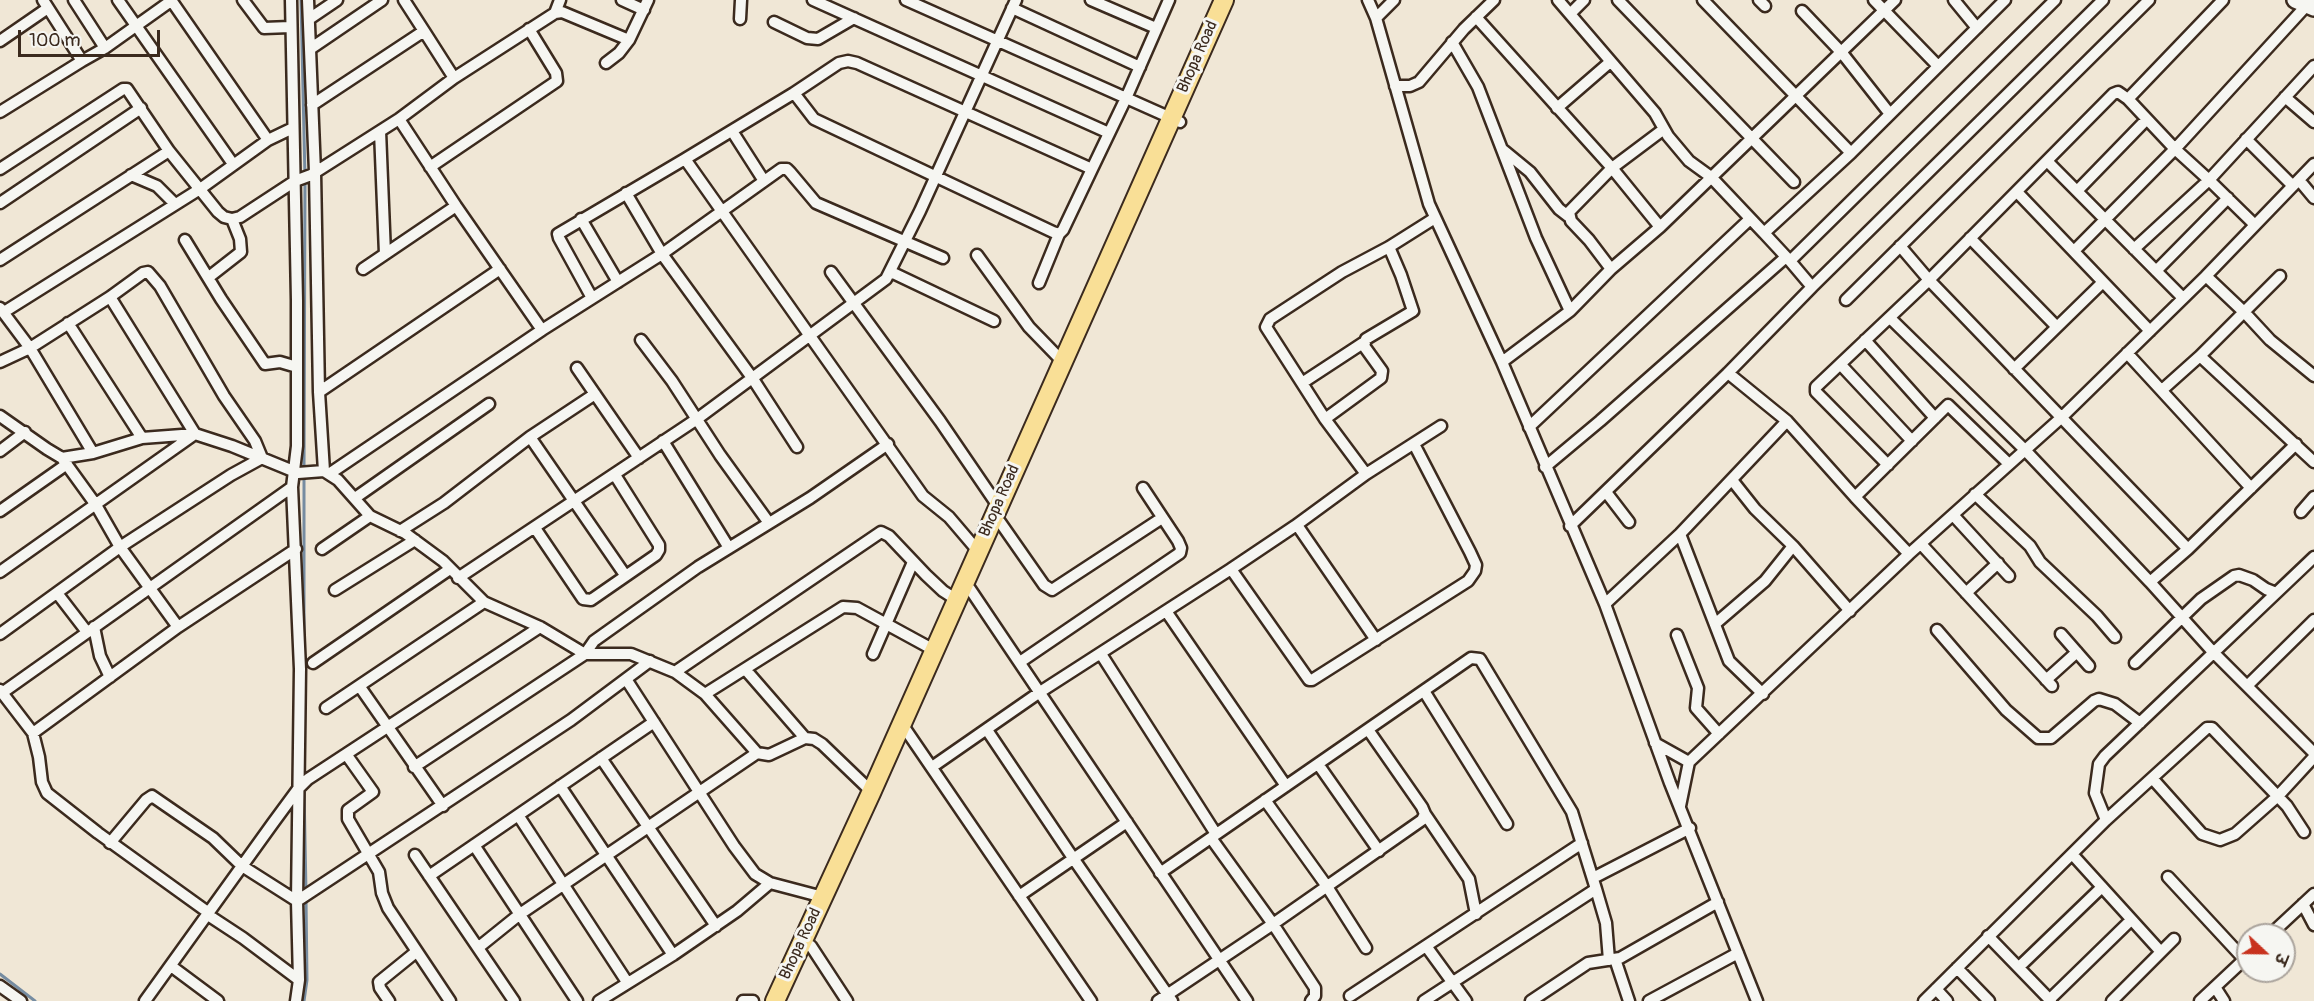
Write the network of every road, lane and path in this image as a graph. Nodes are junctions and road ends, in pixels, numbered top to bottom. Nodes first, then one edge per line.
1 (74, 0) edge
2 (118, 0) edge
3 (171, 0) edge
4 (243, 0) edge
5 (291, 0) edge
6 (308, 0) edge
7 (337, 0) edge
8 (382, 0) edge
9 (404, 0) edge
10 (622, 0) edge
11 (741, 0) edge
12 (813, 0) edge
13 (906, 0) edge
14 (1091, 0) edge
15 (1169, 0) edge
16 (1224, 0) edge
17 (1233, 0) edge
18 (1368, 0) edge
19 (1394, 0) edge
20 (1494, 0) edge
21 (1558, 0) edge
22 (1584, 0) edge
23 (1618, 0) edge
24 (1703, 0) edge
25 (1874, 0) edge
26 (1894, 0) edge
27 (1954, 0) edge
28 (2005, 0) edge
29 (2055, 0) edge
30 (2103, 0) edge
31 (2149, 0) edge
32 (2223, 0) edge
33 (45, 4) edge
34 (557, 4) edge
35 (1014, 4) edge
36 (2305, 4) edge
37 (646, 5) edge
38 (1884, 10) junction
39 (1802, 11) dead end
40 (1570, 14) junction
41 (1476, 17) junction
42 (854, 18) junction
43 (1376, 18) junction
44 (309, 19) junction
45 (740, 19) dead end
46 (774, 22) dead end
47 (136, 26) junction
48 (290, 27) junction
49 (1156, 28) junction
50 (1977, 28) junction
51 (529, 29) junction
52 (424, 31) junction
53 (629, 40) junction
54 (0, 41) edge
55 (997, 42) junction
56 (1452, 42) junction
57 (105, 48) junction
58 (310, 49) junction
59 (1842, 53) junction
60 (82, 61) junction
61 (606, 63) dead end
62 (1610, 63) junction
63 (1938, 66) junction
64 (2314, 66) edge
65 (1140, 67) junction
66 (982, 77) junction
67 (454, 78) junction
68 (1395, 86) junction
69 (794, 93) junction
70 (1797, 95) junction
71 (1126, 96) junction
72 (2285, 96) junction
73 (2128, 99) junction
74 (312, 105) junction
75 (141, 108) junction
76 (1557, 108) junction
77 (0, 112) edge
78 (965, 112) junction
79 (1890, 114) junction
80 (399, 119) junction
81 (1175, 120) junction
82 (2146, 120) junction
83 (2314, 122) edge
84 (293, 128) junction
85 (1664, 129) junction
86 (380, 131) junction
87 (732, 131) junction
88 (1109, 133) junction
89 (1753, 138) junction
90 (2246, 139) junction
91 (268, 140) junction
92 (1502, 149) junction
93 (2175, 149) junction
94 (169, 151) junction
95 (1851, 153) junction
96 (685, 159) junction
97 (2047, 161) junction
98 (233, 164) junction
99 (2314, 164) edge
100 (430, 167) junction
101 (1612, 168) junction
102 (0, 169) edge
103 (1092, 169) junction
104 (131, 175) junction
105 (934, 176) junction
106 (305, 177) junction
107 (1711, 177) junction
108 (2209, 180) junction
109 (764, 181) junction
110 (1794, 182) dead end
111 (2296, 183) junction
112 (200, 189) junction
113 (2077, 191) junction
114 (2017, 192) junction
115 (626, 193) junction
116 (2228, 198) junction
117 (2314, 198) edge
118 (0, 203) edge
119 (176, 204) junction
120 (456, 206) junction
121 (721, 213) junction
122 (1568, 216) junction
123 (1435, 218) junction
124 (232, 219) junction
125 (581, 219) junction
126 (1750, 219) junction
127 (2105, 220) junction
128 (2255, 225) junction
129 (1659, 227) junction
130 (1764, 233) junction
131 (1059, 234) junction
132 (1970, 238) junction
133 (185, 240) dead end
134 (905, 241) junction
135 (1900, 246) junction
136 (1389, 247) junction
137 (2134, 249) junction
138 (2074, 251) junction
139 (384, 254) junction
140 (662, 254) junction
141 (977, 255) dead end
142 (944, 258) dead end
143 (1788, 259) junction
144 (0, 260) edge
145 (500, 268) junction
146 (363, 269) dead end
147 (1611, 269) junction
148 (831, 272) dead end
149 (891, 272) junction
150 (2156, 272) junction
151 (2206, 276) junction
152 (2280, 276) dead end
153 (209, 277) junction
154 (1929, 280) junction
155 (618, 282) junction
156 (2103, 282) junction
157 (1039, 283) dead end
158 (1812, 287) junction
159 (110, 297) junction
160 (592, 298) junction
161 (2183, 298) junction
162 (1846, 300) dead end
163 (855, 304) junction
164 (2, 310) edge
165 (1570, 311) junction
166 (2246, 313) junction
167 (1890, 318) junction
168 (994, 321) dead end
169 (68, 323) junction
170 (2057, 327) junction
171 (542, 330) junction
172 (2150, 330) junction
173 (811, 336) junction
174 (641, 340) dead end
175 (1865, 340) junction
176 (1363, 343) junction
177 (30, 348) junction
178 (2127, 353) junction
179 (2200, 356) junction
180 (1062, 361) junction
181 (0, 362) edge
182 (1502, 362) junction
183 (1841, 365) junction
184 (297, 367) junction
185 (577, 368) dead end
186 (2014, 369) junction
187 (1728, 373) junction
188 (2314, 376) edge
189 (753, 379) junction
190 (1302, 383) junction
191 (2162, 390) junction
192 (319, 392) junction
193 (595, 394) junction
194 (489, 404) dead end
195 (0, 416) edge
196 (2062, 417) junction
197 (1935, 418) junction
198 (698, 419) junction
199 (1325, 419) junction
200 (1787, 421) junction
201 (1441, 426) dead end
202 (1529, 427) junction
203 (25, 432) junction
204 (195, 434) junction
205 (530, 437) junction
206 (142, 438) junction
207 (663, 441) junction
208 (1912, 441) junction
209 (888, 444) junction
210 (1414, 444) junction
211 (2296, 444) junction
212 (797, 447) dead end
213 (2024, 450) junction
214 (0, 451) edge
215 (93, 453) junction
216 (262, 458) junction
217 (639, 458) junction
218 (64, 461) junction
219 (2314, 462) edge
220 (2008, 464) junction
221 (1888, 465) junction
222 (1545, 467) junction
223 (301, 472) junction
224 (326, 472) junction
225 (1366, 474) junction
226 (615, 475) junction
227 (1732, 480) junction
228 (292, 487) junction
229 (1143, 488) dead end
230 (2250, 488) junction
231 (1606, 492) junction
232 (1975, 494) junction
233 (1855, 497) junction
234 (2314, 497) edge
235 (355, 498) junction
236 (576, 501) junction
237 (96, 505) junction
238 (0, 511) edge
239 (2301, 512) dead end
240 (999, 514) junction
241 (1953, 515) junction
242 (370, 516) junction
243 (1162, 518) junction
244 (1629, 522) dead end
245 (769, 523) junction
246 (1297, 525) junction
247 (1570, 526) junction
248 (536, 528) junction
249 (400, 531) junction
250 (1680, 534) junction
251 (415, 540) junction
252 (1921, 544) junction
253 (1793, 546) junction
254 (120, 547) junction
255 (729, 548) junction
256 (296, 549) junction
257 (322, 549) dead end
258 (2188, 549) junction
259 (978, 550) junction
260 (1909, 554) junction
261 (2314, 557) edge
262 (913, 562) junction
263 (1998, 563) junction
264 (450, 569) junction
265 (1231, 569) junction
266 (0, 572) edge
267 (625, 575) junction
268 (2009, 576) dead end
269 (458, 578) junction
270 (2150, 582) junction
271 (150, 588) junction
272 (335, 590) dead end
273 (57, 593) junction
274 (1966, 593) junction
275 (2276, 593) junction
276 (963, 595) junction
277 (484, 602) junction
278 (1605, 604) junction
279 (1166, 611) junction
280 (1850, 611) junction
281 (2182, 618) junction
282 (2314, 620) edge
283 (887, 624) junction
284 (1715, 624) junction
285 (178, 627) junction
286 (540, 627) junction
287 (90, 630) junction
288 (1937, 630) dead end
289 (0, 634) edge
290 (2061, 634) dead end
291 (1677, 635) dead end
292 (2115, 637) dead end
293 (1376, 640) junction
294 (934, 650) junction
295 (2077, 652) junction
296 (2213, 652) junction
297 (585, 654) junction
298 (873, 654) dead end
299 (1101, 654) junction
300 (650, 661) junction
301 (1020, 662) junction
302 (314, 663) dead end
303 (2135, 663) dead end
304 (2089, 666) dead end
305 (745, 669) junction
306 (675, 672) junction
307 (110, 677) junction
308 (626, 679) junction
309 (2247, 686) junction
310 (360, 687) junction
311 (1, 691) edge
312 (1424, 691) junction
313 (1040, 692) junction
314 (705, 694) junction
315 (1763, 694) junction
316 (326, 708) dead end
317 (654, 722) junction
318 (2140, 723) junction
319 (387, 727) junction
320 (906, 730) junction
321 (987, 730) junction
322 (1369, 730) junction
323 (33, 733) junction
324 (1719, 734) junction
325 (805, 738) junction
326 (1655, 743) junction
327 (757, 753) junction
328 (346, 754) junction
329 (2314, 755) edge
330 (601, 758) junction
331 (1689, 762) junction
332 (1318, 764) junction
333 (414, 766) junction
334 (932, 767) junction
335 (2152, 778) junction
336 (303, 785) junction
337 (560, 786) junction
338 (1286, 786) junction
339 (700, 793) junction
340 (874, 794) junction
341 (2278, 796) junction
342 (1265, 800) junction
343 (442, 806) junction
344 (1680, 806) junction
345 (1425, 814) junction
346 (518, 815) junction
347 (2106, 820) junction
348 (1127, 822) junction
349 (1507, 824) dead end
350 (650, 827) junction
351 (1689, 828) junction
352 (2304, 832) dead end
353 (1214, 836) junction
354 (111, 843) junction
355 (1582, 843) junction
356 (474, 845) junction
357 (1379, 851) junction
358 (368, 853) junction
359 (2072, 854) junction
360 (415, 855) dead end
361 (608, 856) junction
362 (1073, 858) junction
363 (242, 866) junction
364 (1160, 873) junction
365 (429, 876) junction
366 (2168, 877) dead end
367 (770, 883) junction
368 (1594, 883) junction
369 (564, 885) junction
370 (1326, 885) junction
371 (2102, 887) junction
372 (2314, 894) edge
373 (1019, 896) junction
374 (302, 897) junction
375 (823, 897) junction
376 (1718, 902) junction
377 (2303, 904) junction
378 (208, 914) junction
379 (1476, 914) junction
380 (520, 915) junction
381 (2131, 920) junction
382 (2283, 923) edge
383 (1273, 924) junction
384 (2314, 925) edge
385 (716, 926) junction
386 (1988, 936) junction
387 (2174, 939) dead end
388 (811, 946) junction
389 (1426, 946) junction
390 (479, 947) junction
391 (2236, 947) edge
392 (1366, 948) dead end
393 (416, 952) junction
394 (2161, 952) junction
395 (1738, 953) junction
396 (673, 955) junction
397 (1612, 959) junction
398 (1219, 960) junction
399 (171, 966) junction
400 (2019, 967) junction
401 (2236, 967) edge
402 (1957, 968) junction
403 (299, 980) junction
404 (627, 982) junction
405 (1451, 983) junction
406 (0, 986) edge
407 (2215, 987) junction
408 (1936, 989) junction
409 (1350, 996) dead end
410 (1170, 998) edge
411 (1753, 999) edge
412 (2118, 999) edge
413 (387, 1000) edge
414 (2050, 1000) edge
415 (21, 1001) edge
416 (145, 1001) edge
417 (218, 1001) edge
418 (296, 1001) edge
419 (450, 1001) edge
420 (514, 1001) edge
421 (577, 1001) edge
422 (598, 1001) edge
423 (742, 1001) edge
424 (753, 1001) edge
425 (775, 1001) edge
426 (786, 1001) edge
427 (847, 1001) edge
428 (1091, 1001) edge
429 (1158, 1001) edge
430 (1247, 1001) edge
431 (1311, 1001) edge
432 (1424, 1001) edge
433 (1466, 1001) edge
434 (1531, 1001) edge
435 (1629, 1001) edge
436 (1649, 1001) edge
437 (1924, 1001) edge
438 (1947, 1001) edge
439 (1989, 1001) edge
440 (2200, 1001) edge
441 (2224, 1001) edge

1 - 57 street
2 - 47 street
3 - 47 street
3 - 91 street
4 - 48 street
5 - 48 street
6 - 44 street
7 - 44 street
8 - 58 street
9 - 52 street
10 - 37 street
11 - 45 street
12 - 42 street
13 - 55 street
14 - 49 street
15 - 49 street
16 - 81 main road, Bhopa Road
17 - 81 main road, Bhopa Road
18 - 43 street
19 - 43 street
20 - 41 street
21 - 40 street
22 - 40 street
23 - 89 street
24 - 70 street
25 - 38 street
26 - 38 street
27 - 50 street
28 - 50 street
29 - 143 street
30 - 158 street
31 - 135 street
32 - 73 street
33 - 54 street
33 - 60 street
34 - 51 street
34 - 53 street
35 - 55 street
35 - 65 street
36 - 93 street
37 - 53 street
38 - 59 street
38 - 63 street
39 - 59 street
40 - 62 street
41 - 56 street
41 - 76 street
42 - 46 street
42 - 66 street
43 - 68 street
44 - 58 street
47 - 57 street
47 - 98 street
48 - 84 street
49 - 65 street
50 - 63 street
51 - 67 street
51 - 100 street
52 - 67 street
52 - 74 street
53 - 61 street
55 - 66 street
55 - 71 street
56 - 68 street
56 - 92 street
57 - 60 street
58 - 74 street
59 - 70 street
59 - 79 street
60 - 77 street
62 - 76 street
62 - 85 street
63 - 79 street
64 - 72 street
65 - 71 street
66 - 78 street
66 - 88 street
67 - 80 street
68 - 123 street
69 - 78 street
69 - 87 street
69 - 105 street
70 - 89 street
70 - 95 street
71 - 81 street
71 - 88 street
72 - 83 street
72 - 90 street
73 - 82 street
73 - 97 street
74 - 106 street
75 - 94 street
75 - 102 street
75 - 118 street
76 - 101 street
78 - 103 street
78 - 105 street
79 - 95 street
80 - 86 street
80 - 100 street
81 - 180 main road, Bhopa Road
81 - 240 main road, Bhopa Road
82 - 93 street
82 - 113 street
84 - 91 street
84 - 106 street
85 - 101 street
85 - 107 street
86 - 106 street
86 - 139 street
87 - 96 street
87 - 109 street
88 - 103 street
89 - 107 street
89 - 110 street
90 - 108 street
90 - 111 street
91 - 98 street
92 - 122 street
92 - 165 street
93 - 108 street
93 - 127 street
94 - 104 street
94 - 112 street
95 - 130 street
96 - 115 street
96 - 121 street
97 - 113 street
97 - 114 street
98 - 112 street
99 - 111 street
100 - 120 street
101 - 122 street
101 - 129 street
103 - 131 street
104 - 119 street
104 - 144 street
105 - 131 street
105 - 134 street
106 - 124 street
106 - 184 street
106 - 192 street
107 - 126 street
107 - 129 street
108 - 116 street
108 - 137 street
109 - 121 street
109 - 134 street
111 - 117 street
111 - 128 street
112 - 119 street
112 - 124 street
113 - 127 street
114 - 132 street
114 - 138 street
115 - 125 street
115 - 140 street
116 - 128 street
116 - 150 street
119 - 164 street
120 - 139 street
120 - 145 street
121 - 140 street
121 - 173 street
122 - 147 street
123 - 136 street
123 - 182 street
124 - 153 street
125 - 155 street
125 - 160 street
126 - 130 street
126 - 202 street
127 - 137 street
127 - 138 street
128 - 151 street
129 - 147 street
130 - 143 street
131 - 157 street
132 - 154 street
132 - 170 street
133 - 153 street
134 - 142 street
134 - 149 street
135 - 154 street
135 - 162 street
136 - 176 street
136 - 190 street
137 - 150 street
138 - 156 street
139 - 146 street
140 - 155 street
140 - 189 street
141 - 180 street
143 - 158 street
143 - 222 street
145 - 171 street
145 - 192 street
147 - 165 street
148 - 163 street
149 - 163 street
149 - 168 street
150 - 161 street
151 - 161 street
151 - 166 street
152 - 166 street
153 - 184 street
154 - 167 street
154 - 186 street
155 - 160 street
156 - 170 street
156 - 172 street
158 - 187 street
159 - 169 street
159 - 204 street
159 - 216 street
160 - 171 street
161 - 172 street
163 - 173 street
163 - 240 street
164 - 177 street
165 - 182 street
166 - 179 street
166 - 188 street
167 - 175 street
167 - 213 street
169 - 177 street
169 - 206 street
170 - 186 street
171 - 224 street
172 - 178 street
173 - 189 street
173 - 209 street
174 - 198 street
175 - 183 street
175 - 197 street
176 - 190 street
176 - 199 street
177 - 181 street
177 - 215 street
178 - 191 street
178 - 196 street
179 - 191 street
179 - 211 street
180 - 240 main road, Bhopa Road
182 - 202 street
183 - 208 street
183 - 221 street
184 - 223 street
185 - 193 street
186 - 196 street
187 - 200 street
187 - 231 street
189 - 198 street
189 - 212 street
190 - 199 street
191 - 230 street
192 - 224 street
193 - 205 street
193 - 217 street
194 - 235 street
195 - 203 street
196 - 213 street
196 - 258 street
197 - 208 street
197 - 220 street
198 - 207 street
198 - 245 street
199 - 225 street
200 - 227 street
200 - 233 street
201 - 210 street
202 - 222 street
203 - 214 street
203 - 218 street
204 - 206 street
204 - 216 street
204 - 237 street
205 - 236 street
205 - 249 street
206 - 215 street
207 - 217 street
207 - 255 street
208 - 221 street
209 - 245 street
209 - 259 street
210 - 225 street
210 - 293 street
211 - 219 street
211 - 230 street
213 - 220 street
213 - 270 street
215 - 218 street
216 - 223 street
216 - 254 street
217 - 226 street
218 - 237 street
218 - 238 street
220 - 232 street
221 - 233 street
222 - 247 street
223 - 224 street
223 - 228 street
224 - 235 street
225 - 246 street
226 - 236 street
226 - 267 street
227 - 250 street
227 - 253 street
228 - 256 street
228 - 271 street
229 - 243 street
230 - 258 street
231 - 244 street
231 - 247 street
232 - 241 street
232 - 292 street
233 - 260 street
234 - 239 street
235 - 242 street
236 - 248 street
236 - 267 street
237 - 254 street
237 - 266 street
240 - 243 street
240 - 259 main road, Bhopa Road
240 - 276 main road, Bhopa Road
241 - 252 street
241 - 263 street
242 - 249 street
242 - 257 street
243 - 301 street
245 - 255 street
246 - 265 street
246 - 293 street
247 - 278 street
248 - 267 street
248 - 269 street
249 - 251 street
250 - 278 street
250 - 284 street
251 - 264 street
251 - 272 street
252 - 260 street
252 - 274 street
253 - 280 street
253 - 284 street
254 - 271 street
254 - 273 street
255 - 297 street
256 - 285 street
256 - 336 street
258 - 270 street
259 - 276 main road, Bhopa Road
260 - 280 street
261 - 275 street
262 - 276 street
262 - 283 street
262 - 306 street
263 - 268 street
263 - 274 street
264 - 269 street
264 - 302 street
265 - 279 street
265 - 293 street
269 - 277 street
270 - 281 street
271 - 285 street
271 - 287 street
273 - 287 street
273 - 289 street
274 - 295 street
275 - 281 street
275 - 296 street
276 - 294 main road, Bhopa Road
276 - 301 street
276 - 320 main road, Bhopa Road
277 - 286 street
277 - 310 street
278 - 326 street
279 - 299 street
279 - 338 street
280 - 315 street
281 - 296 street
281 - 303 street
282 - 309 street
283 - 294 street
283 - 298 street
283 - 305 street
284 - 315 street
285 - 307 street
286 - 297 street
286 - 319 street
287 - 307 street
287 - 311 street
288 - 318 street
290 - 295 street
291 - 324 street
294 - 340 main road, Bhopa Road
295 - 304 street
296 - 309 street
296 - 318 street
297 - 300 street
297 - 333 street
299 - 313 street
299 - 353 street
300 - 306 street
300 - 308 street
301 - 313 street
305 - 314 street
305 - 325 street
306 - 314 street
307 - 323 street
308 - 317 street
308 - 343 street
309 - 329 street
310 - 316 street
310 - 319 street
311 - 323 street
312 - 322 street
312 - 349 street
312 - 355 street
313 - 321 street
313 - 348 street
314 - 327 street
315 - 324 street
317 - 330 street
317 - 339 street
318 - 347 street
319 - 328 street
319 - 333 street
320 - 334 street
320 - 340 main road, Bhopa Road
321 - 334 street
321 - 362 street
322 - 332 street
322 - 345 street
323 - 354 street
324 - 331 street
325 - 327 street
325 - 340 street
326 - 331 street
326 - 344 street
327 - 339 street
328 - 336 street
328 - 358 street
329 - 341 street
330 - 337 street
330 - 350 street
331 - 344 street
332 - 338 street
332 - 357 street
333 - 343 street
334 - 373 street
335 - 341 street
335 - 341 street
335 - 347 street
336 - 363 street
336 - 374 street
337 - 346 street
337 - 361 street
338 - 342 street
339 - 350 street
339 - 367 street
340 - 375 main road, Bhopa Road
340 - 388 main road, Bhopa Road
341 - 352 street
342 - 353 street
342 - 370 street
343 - 358 street
344 - 351 street
345 - 357 street
345 - 379 street
346 - 356 street
346 - 369 street
347 - 359 street
348 - 362 street
348 - 364 street
350 - 361 street
350 - 385 street
351 - 368 street
351 - 376 street
353 - 364 street
353 - 383 street
354 - 363 street
354 - 378 street
355 - 368 street
355 - 379 street
356 - 365 street
356 - 380 street
357 - 370 street
358 - 374 street
358 - 393 street
359 - 371 street
359 - 386 street
360 - 365 street
361 - 369 street
361 - 396 street
362 - 373 street
362 - 410 street
363 - 374 street
363 - 378 street
364 - 398 street
365 - 390 street
366 - 391 street
367 - 375 street
367 - 385 street
368 - 397 street
368 - 405 street
369 - 380 street
369 - 404 street
370 - 383 street
370 - 392 street
371 - 381 street
371 - 400 street
372 - 377 street
373 - 428 street
374 - 403 street
375 - 425 main road, Bhopa Road
376 - 395 street
376 - 397 street
377 - 382 street
377 - 384 street
378 - 399 street
378 - 403 street
379 - 389 street
380 - 390 street
380 - 421 street
381 - 394 street
381 - 414 street
383 - 398 street
383 - 431 street
385 - 396 street
386 - 400 street
386 - 402 street
387 - 394 street
388 - 426 main road, Bhopa Road
388 - 427 street
389 - 405 street
389 - 409 street
390 - 420 street
393 - 413 street
393 - 419 street
394 - 412 street
395 - 411 street
395 - 436 street
396 - 404 street
397 - 434 street
397 - 435 street
398 - 410 street
398 - 430 street
399 - 416 street
399 - 417 street
400 - 414 street
401 - 407 street
402 - 408 street
402 - 439 street
403 - 418 street
404 - 422 street
405 - 432 street
405 - 433 street
406 - 415 street
407 - 440 street
407 - 441 street
408 - 437 street
408 - 438 street
410 - 429 street
423 - 424 street

